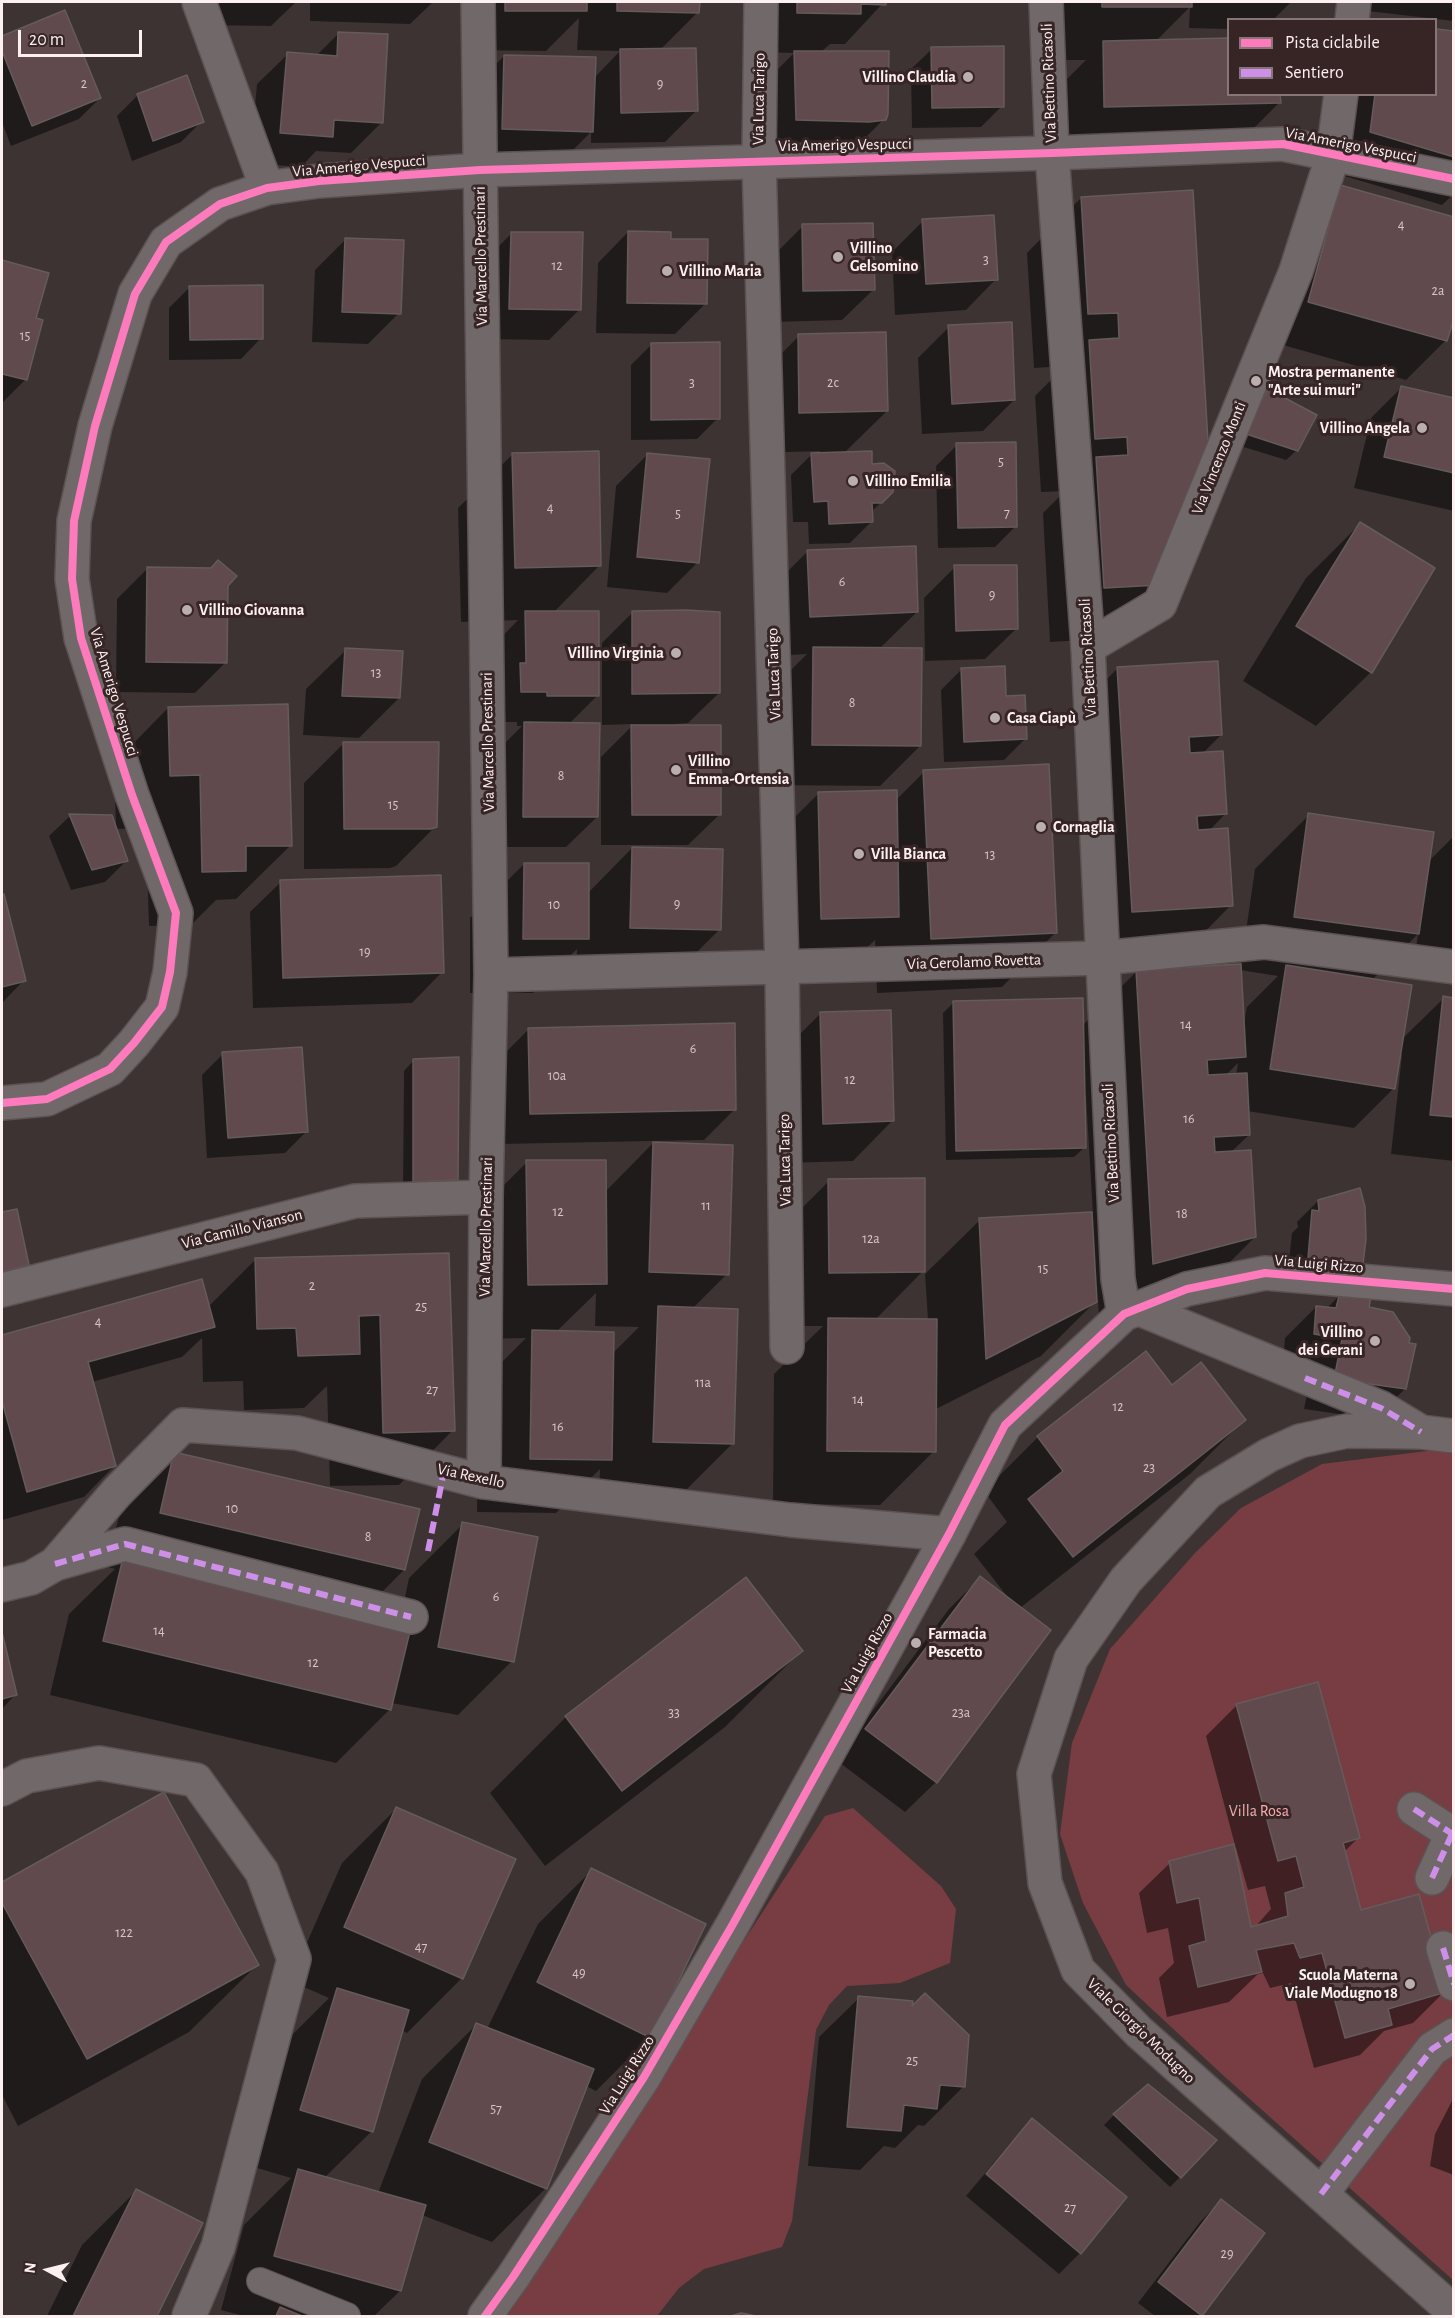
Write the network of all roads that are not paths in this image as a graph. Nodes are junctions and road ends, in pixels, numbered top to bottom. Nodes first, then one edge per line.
1 (199, 2) edge
2 (478, 2) edge
3 (761, 2) edge
4 (1046, 2) edge
5 (1354, 2) edge
6 (1352, 18) edge
7 (1341, 96) edge
8 (1052, 153) junction
9 (1333, 155) junction
10 (759, 161) junction
11 (480, 170) junction
12 (1454, 179) edge
13 (267, 188) junction
14 (1088, 647) junction
15 (1102, 958) junction
16 (1454, 967) edge
17 (782, 968) junction
18 (491, 975) junction
19 (2, 1103) edge
20 (486, 1197) junction
21 (1454, 1289) edge
22 (2, 1290) edge
23 (1132, 1311) junction
24 (787, 1347) dead end
25 (1421, 1432) junction
26 (1454, 1436) edge
27 (484, 1482) junction
28 (949, 1534) junction
29 (55, 1564) junction
30 (2, 1585) edge
31 (411, 1617) dead end
32 (2, 1790) edge
33 (1414, 1809) dead end
34 (1453, 1834) edge
35 (1432, 1878) dead end
36 (1443, 1948) dead end
37 (1454, 1984) edge
38 (1454, 2036) edge
39 (1321, 2194) junction
40 (260, 2280) dead end
41 (1454, 2312) edge
42 (189, 2316) edge
43 (347, 2316) edge
44 (485, 2316) edge

1 - 13 street
2 - 11 street, Via Marcello Prestinari
3 - 10 street, Via Luca Tarigo
4 - 8 street, Via Bettino Ricasoli
5 - 6 street
7 - 9 street, Via Vincenzo Monti
8 - 9 street, Via Amerigo Vespucci
8 - 10 street, Via Amerigo Vespucci
8 - 14 street, Via Bettino Ricasoli
9 - 12 street, Via Amerigo Vespucci
9 - 14 street, Via Vincenzo Monti
10 - 11 street, Via Amerigo Vespucci
10 - 17 street, Via Luca Tarigo
11 - 13 street, Via Amerigo Vespucci
11 - 18 street, Via Marcello Prestinari
13 - 19 street, Via Amerigo Vespucci
14 - 15 street, Via Bettino Ricasoli
15 - 16 street, Via Gerolamo Rovetta
15 - 17 street, Via Gerolamo Rovetta
15 - 23 street, Via Bettino Ricasoli
17 - 18 street, Via Gerolamo Rovetta
17 - 24 street, Via Luca Tarigo
18 - 20 street, Via Marcello Prestinari
20 - 22 street, Via Camillo Vianson
20 - 27 street, Via Marcello Prestinari
21 - 23 street, Via Luigi Rizzo
23 - 25 street
23 - 28 street, Via Luigi Rizzo
25 - 26 street, Viale Giorgio Modugno
25 - 39 street, Viale Giorgio Modugno
27 - 28 street, Via Rexello
27 - 29 street, Via Rexello
28 - 44 street, Via Luigi Rizzo
29 - 30 street, Via Rexello
29 - 31 street, Via Rexello
32 - 42 street
33 - 34 street
34 - 35 street
36 - 37 street
38 - 39 street
39 - 41 street, Viale Giorgio Modugno
40 - 43 lane

